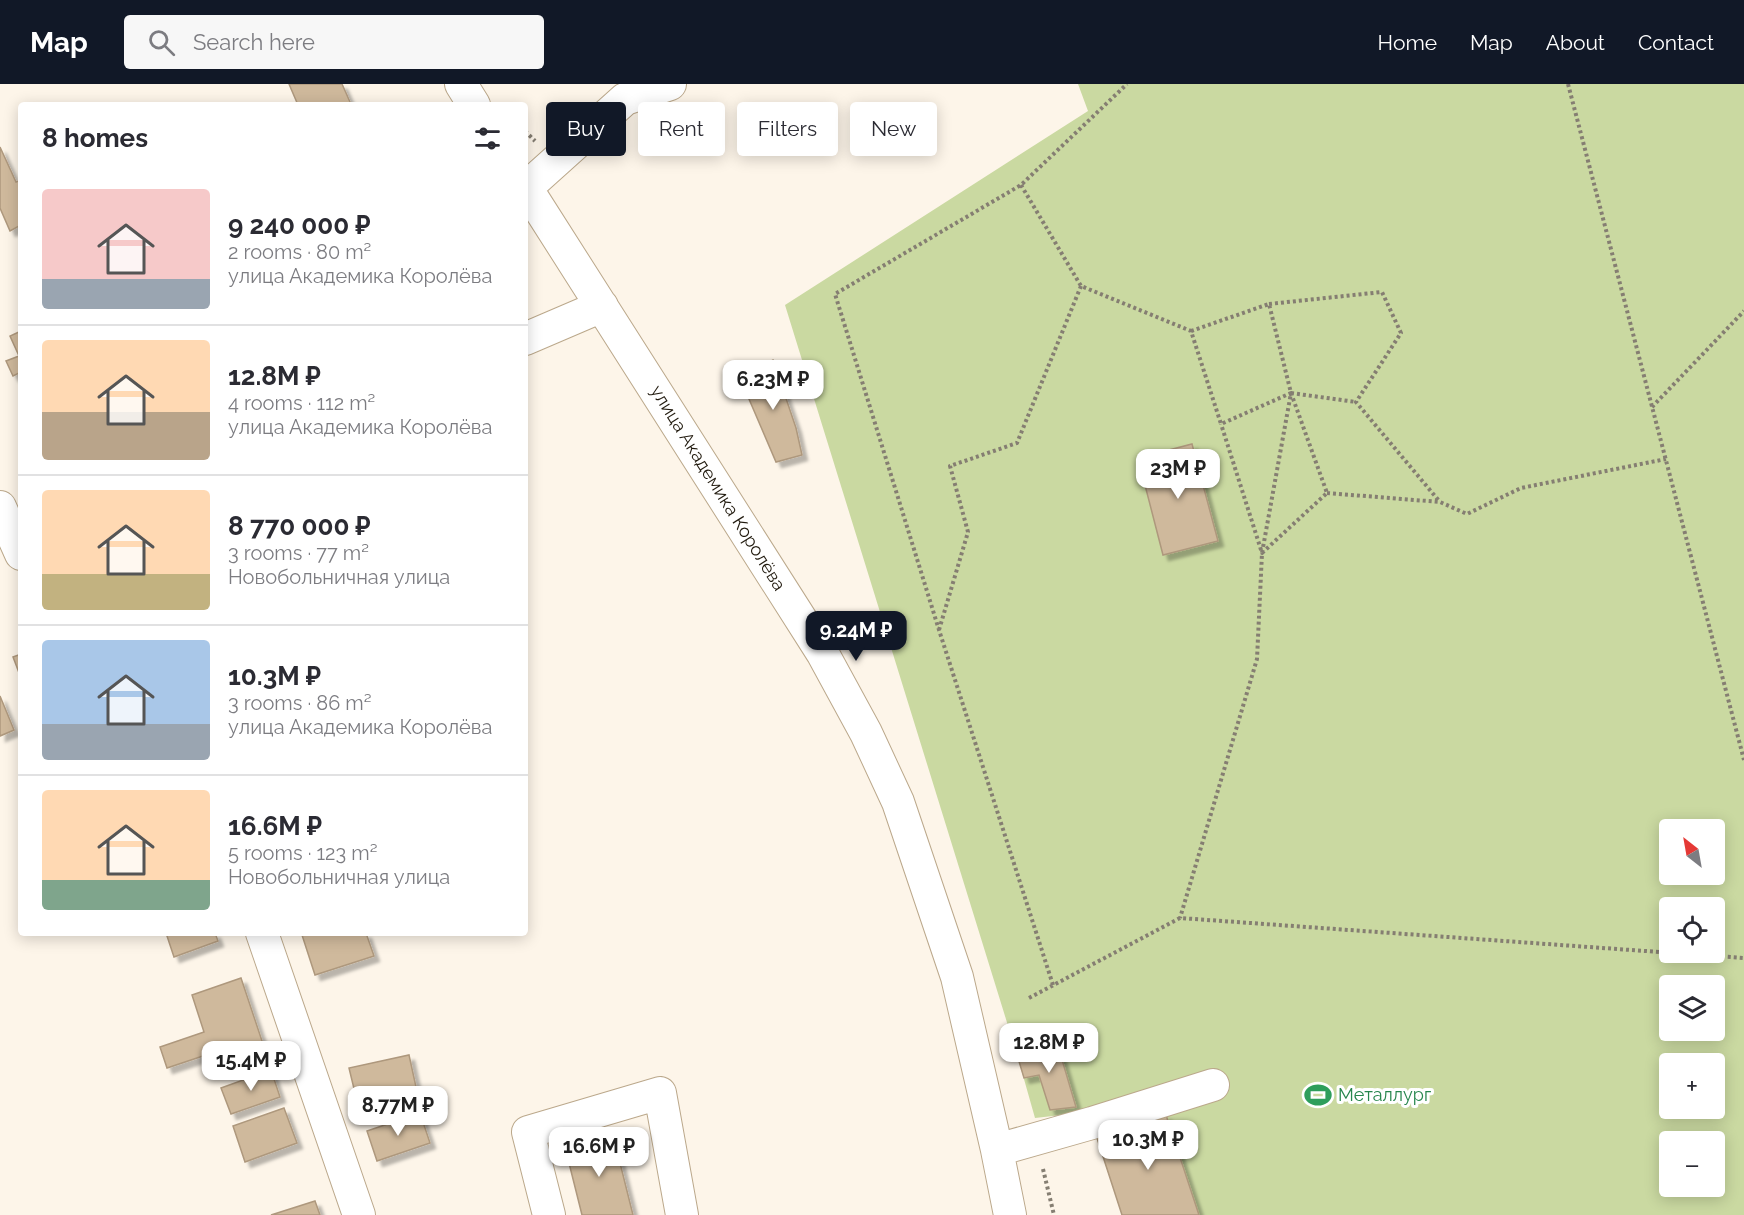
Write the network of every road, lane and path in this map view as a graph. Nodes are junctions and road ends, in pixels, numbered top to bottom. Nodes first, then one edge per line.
1 (461, 84) edge
2 (670, 84) edge
3 (1127, 84) edge
4 (1568, 84) edge
5 (472, 102) edge
6 (1021, 184) junction
7 (528, 185) edge
8 (528, 190) edge
9 (1081, 286) junction
10 (1269, 303) junction
11 (602, 306) junction
12 (1744, 311) edge
13 (1191, 331) junction
14 (528, 338) edge
15 (1291, 393) junction
16 (1356, 402) junction
17 (1651, 408) junction
18 (1221, 424) junction
19 (1666, 459) junction
20 (1327, 493) junction
21 (1440, 502) junction
22 (0, 507) edge
23 (18, 547) edge
24 (1262, 553) junction
25 (18, 555) edge
26 (0, 563) edge
27 (939, 630) junction
28 (1744, 760) edge
29 (1180, 918) junction
30 (263, 936) edge
31 (1744, 958) edge
32 (1053, 985) junction
33 (1029, 998) dead end
34 (1213, 1085) dead end
35 (1037, 1138) junction
36 (997, 1150) junction
37 (359, 1215) edge
38 (549, 1215) edge
39 (682, 1215) edge
40 (1010, 1215) edge
41 (1054, 1215) edge

1 - 5 street
2 - 7 street
3 - 6 path
4 - 17 path
6 - 9 path
6 - 27 path
8 - 11 street, улица Академика Королёва
9 - 13 path
9 - 27 path
10 - 13 path
10 - 15 path
10 - 16 path
11 - 14 street
11 - 36 street, улица Академика Королёва
12 - 17 path
13 - 18 path
15 - 16 path
15 - 18 path
15 - 20 path
15 - 24 path
16 - 21 path
17 - 19 path
18 - 24 path
19 - 21 path
19 - 28 path
20 - 21 path
20 - 24 path
22 - 23 street
24 - 29 path
25 - 26 street
27 - 32 path
29 - 31 path
29 - 32 path
30 - 37 street
32 - 33 path
34 - 35 street
35 - 36 street
35 - 41 path
36 - 40 street, улица Академика Королёва
38 - 39 street

